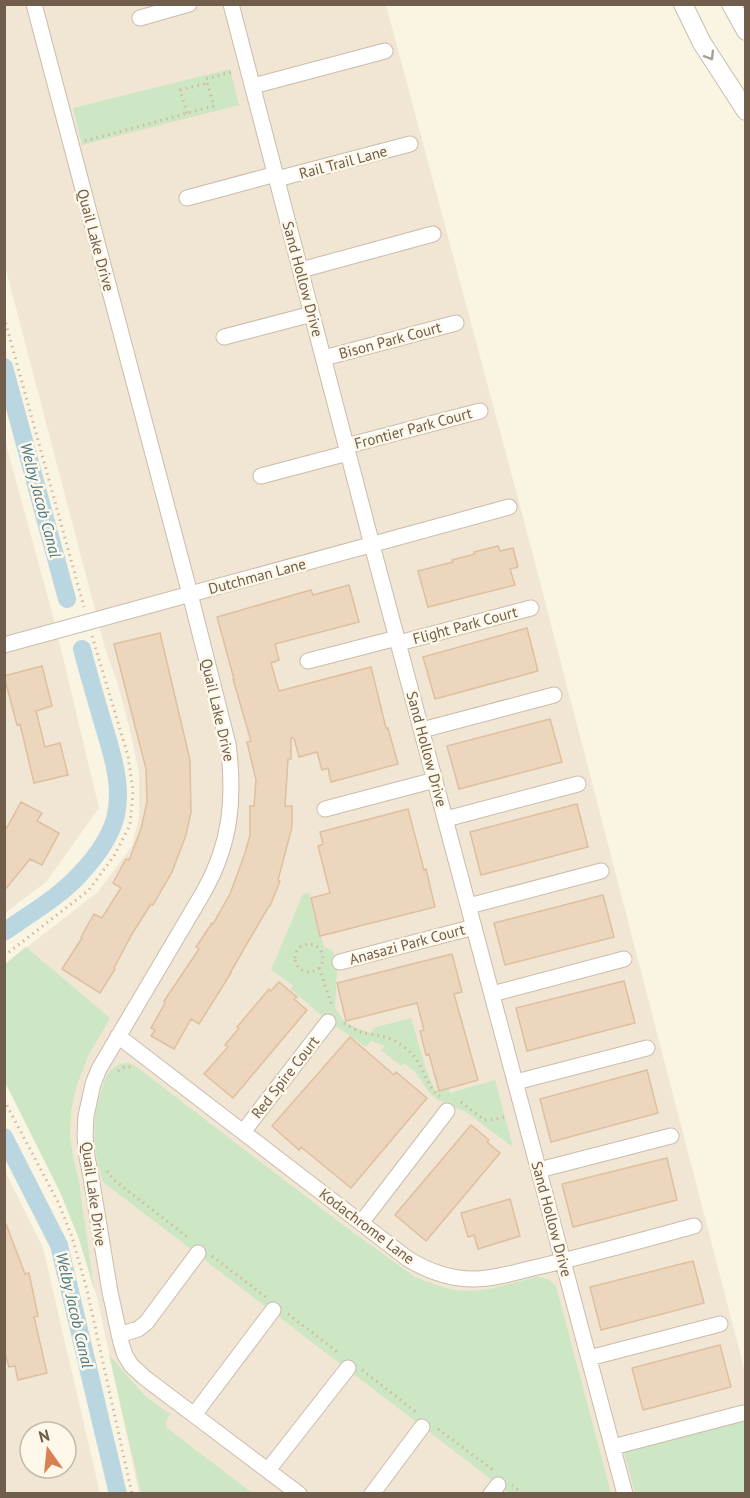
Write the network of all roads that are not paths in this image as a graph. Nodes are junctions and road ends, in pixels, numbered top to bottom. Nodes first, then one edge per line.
1 (34, 4) edge
2 (189, 4) edge
3 (231, 4) edge
4 (683, 4) edge
5 (731, 4) edge
6 (140, 18) dead end
7 (746, 31) edge
8 (385, 51) dead end
9 (253, 86) junction
10 (746, 111) edge
11 (410, 144) dead end
12 (276, 177) junction
13 (187, 198) dead end
14 (433, 234) dead end
15 (301, 270) junction
16 (312, 314) junction
17 (456, 323) dead end
18 (224, 337) dead end
19 (324, 358) junction
20 (480, 411) dead end
21 (347, 449) junction
22 (261, 476) dead end
23 (509, 507) dead end
24 (372, 545) junction
25 (190, 594) junction
26 (531, 608) dead end
27 (398, 640) junction
28 (4, 645) edge
29 (308, 661) dead end
30 (554, 695) dead end
31 (422, 730) junction
32 (435, 780) junction
33 (578, 784) dead end
34 (325, 809) dead end
35 (446, 819) junction
36 (601, 871) dead end
37 (469, 906) junction
38 (474, 927) junction
39 (624, 959) dead end
40 (340, 962) dead end
41 (492, 994) junction
42 (330, 1016) road end
43 (118, 1036) junction
44 (647, 1048) dead end
45 (516, 1082) junction
46 (449, 1103) road end
47 (243, 1132) junction
48 (670, 1136) dead end
49 (539, 1170) junction
50 (361, 1223) junction
51 (694, 1226) dead end
52 (201, 1250) road end
53 (564, 1261) junction
54 (276, 1307) road end
55 (720, 1324) dead end
56 (119, 1335) junction
57 (589, 1358) junction
58 (351, 1364) road end
59 (743, 1413) dead end
60 (194, 1415) junction
61 (426, 1423) road end
62 (613, 1447) junction
63 (268, 1470) junction
64 (299, 1494) edge
65 (372, 1494) edge
66 (625, 1494) edge

1 - 25 street, Quail Lake Drive
2 - 6 street
3 - 9 street, Sand Hollow Drive
4 -> 10 street
5 - 7 street
8 - 9 street
9 - 12 street, Sand Hollow Drive
11 - 12 street, Rail Trail Lane
12 - 13 street, Rail Trail Lane
12 - 15 street, Sand Hollow Drive
14 - 15 street
15 - 16 street, Sand Hollow Drive
16 - 18 street
16 - 19 street, Sand Hollow Drive
17 - 19 street, Bison Park Court
19 - 21 street, Sand Hollow Drive
20 - 21 street, Frontier Park Court
21 - 22 street, Frontier Park Court
21 - 24 street, Sand Hollow Drive
23 - 24 street, Dutchman Lane
24 - 25 street, Dutchman Lane
24 - 27 street, Sand Hollow Drive
25 - 28 street, Dutchman Lane
25 - 43 street, Quail Lake Drive
26 - 27 street, Flight Park Court
27 - 29 street, Flight Park Court
27 - 31 street, Sand Hollow Drive
30 - 31 street
31 - 32 street, Sand Hollow Drive
32 - 34 street
32 - 35 street, Sand Hollow Drive
33 - 35 street
35 - 37 street, Sand Hollow Drive
36 - 37 street
37 - 38 street, Sand Hollow Drive
38 - 40 street, Anasazi Park Court
38 - 41 street, Sand Hollow Drive
39 - 41 street
41 - 45 street, Sand Hollow Drive
42 - 47 street, Red Spire Court
43 - 47 street, Kodachrome Lane
43 - 56 street, Quail Lake Drive
44 - 45 street
45 - 49 street, Sand Hollow Drive
46 - 50 street
47 - 50 street, Kodachrome Lane
48 - 49 street
49 - 53 street, Sand Hollow Drive
50 - 53 street, Kodachrome Lane
51 - 53 street, Kodachrome Lane
52 - 56 street
53 - 57 street, Sand Hollow Drive
54 - 60 street
55 - 57 street
56 - 60 street, Quail Lake Drive
57 - 62 street, Sand Hollow Drive
58 - 63 street
59 - 62 street
60 - 63 street, Quail Lake Drive
61 - 65 street
62 - 66 street, Sand Hollow Drive
63 - 64 street, Quail Lake Drive

